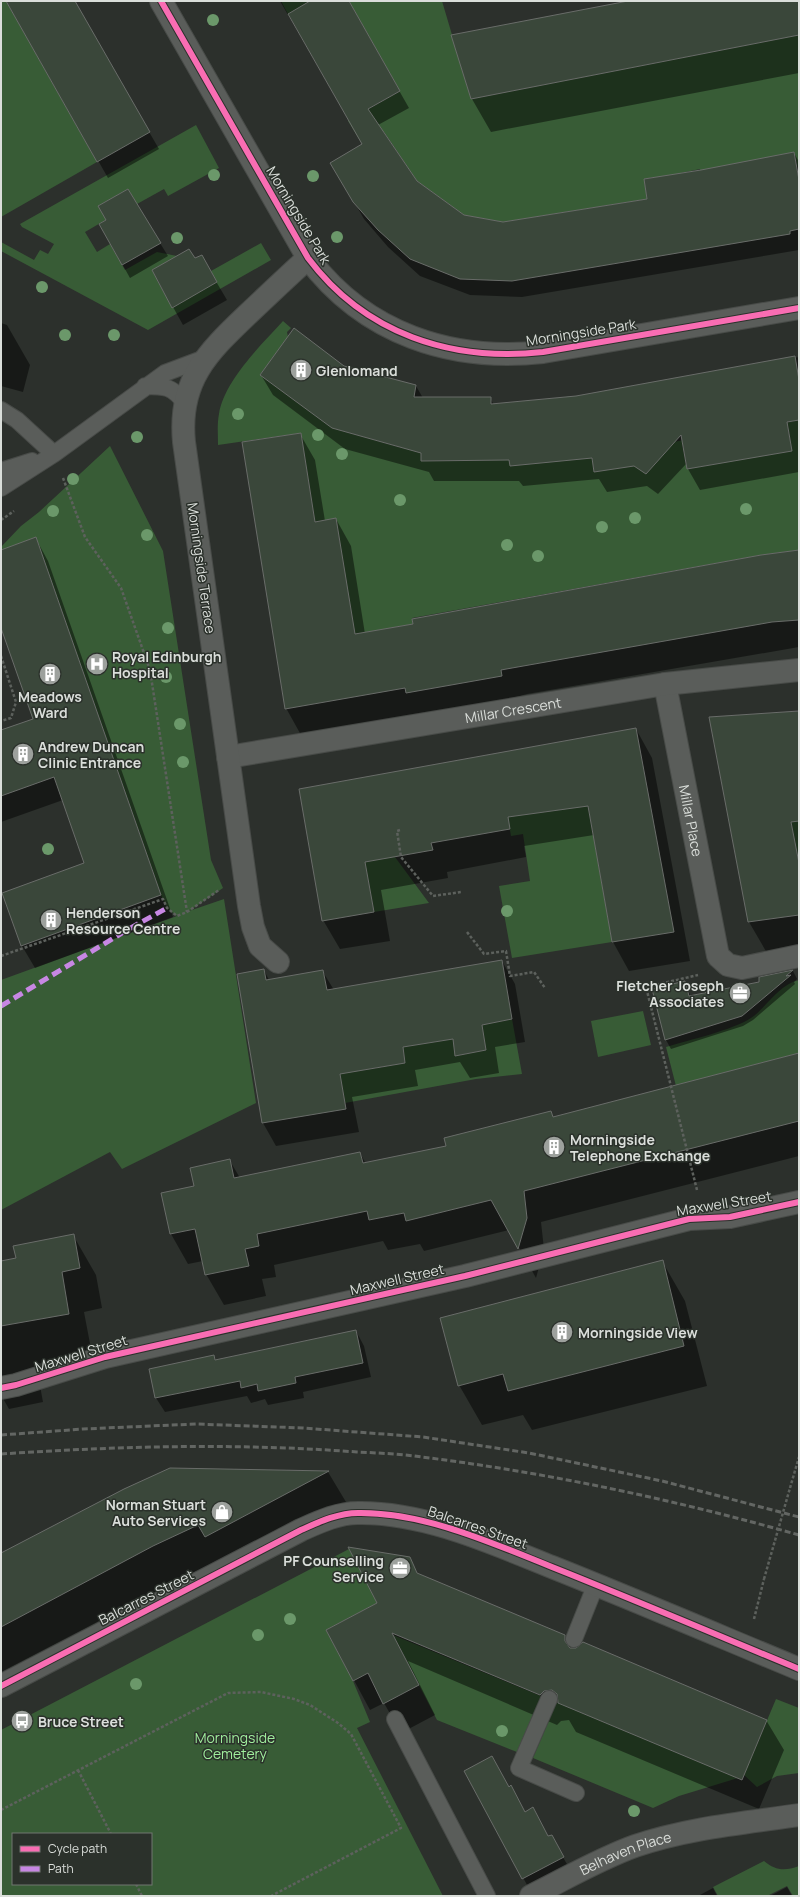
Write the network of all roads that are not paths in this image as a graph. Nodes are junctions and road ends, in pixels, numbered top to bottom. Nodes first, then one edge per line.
1 (161, 1) edge
2 (308, 258) junction
3 (799, 308) edge
4 (205, 358) junction
5 (145, 386) junction
6 (185, 403) junction
7 (1, 410) edge
8 (54, 454) junction
9 (1, 471) edge
10 (1, 488) edge
11 (799, 670) edge
12 (665, 684) junction
13 (228, 757) junction
14 (799, 956) edge
15 (278, 962) dead end
16 (799, 1202) edge
17 (1, 1388) edge
18 (596, 1584) junction
19 (574, 1639) dead end
20 (799, 1669) edge
21 (1, 1686) edge
22 (549, 1699) dead end
23 (395, 1719) dead end
24 (576, 1793) dead end
25 (799, 1815) edge
26 (487, 1896) edge
27 (531, 1896) edge

1 - 2 street, Morningside Park
2 - 3 street, Morningside Park
2 - 4 street, Morningside Terrace
4 - 5 lane
4 - 6 street, Morningside Terrace
5 - 6 lane
5 - 8 lane
6 - 13 street, Morningside Terrace
7 - 8 lane
8 - 9 lane
8 - 10 lane
11 - 12 street, Millar Crescent
12 - 13 street, Millar Crescent
12 - 14 street, Millar Place
13 - 15 street, Morningside Terrace
16 - 17 street, Maxwell Street
18 - 19 lane
18 - 20 street, Balcarres Street
18 - 21 street, Balcarres Street
22 - 24 lane
23 - 26 lane
25 - 27 street, Belhaven Place

